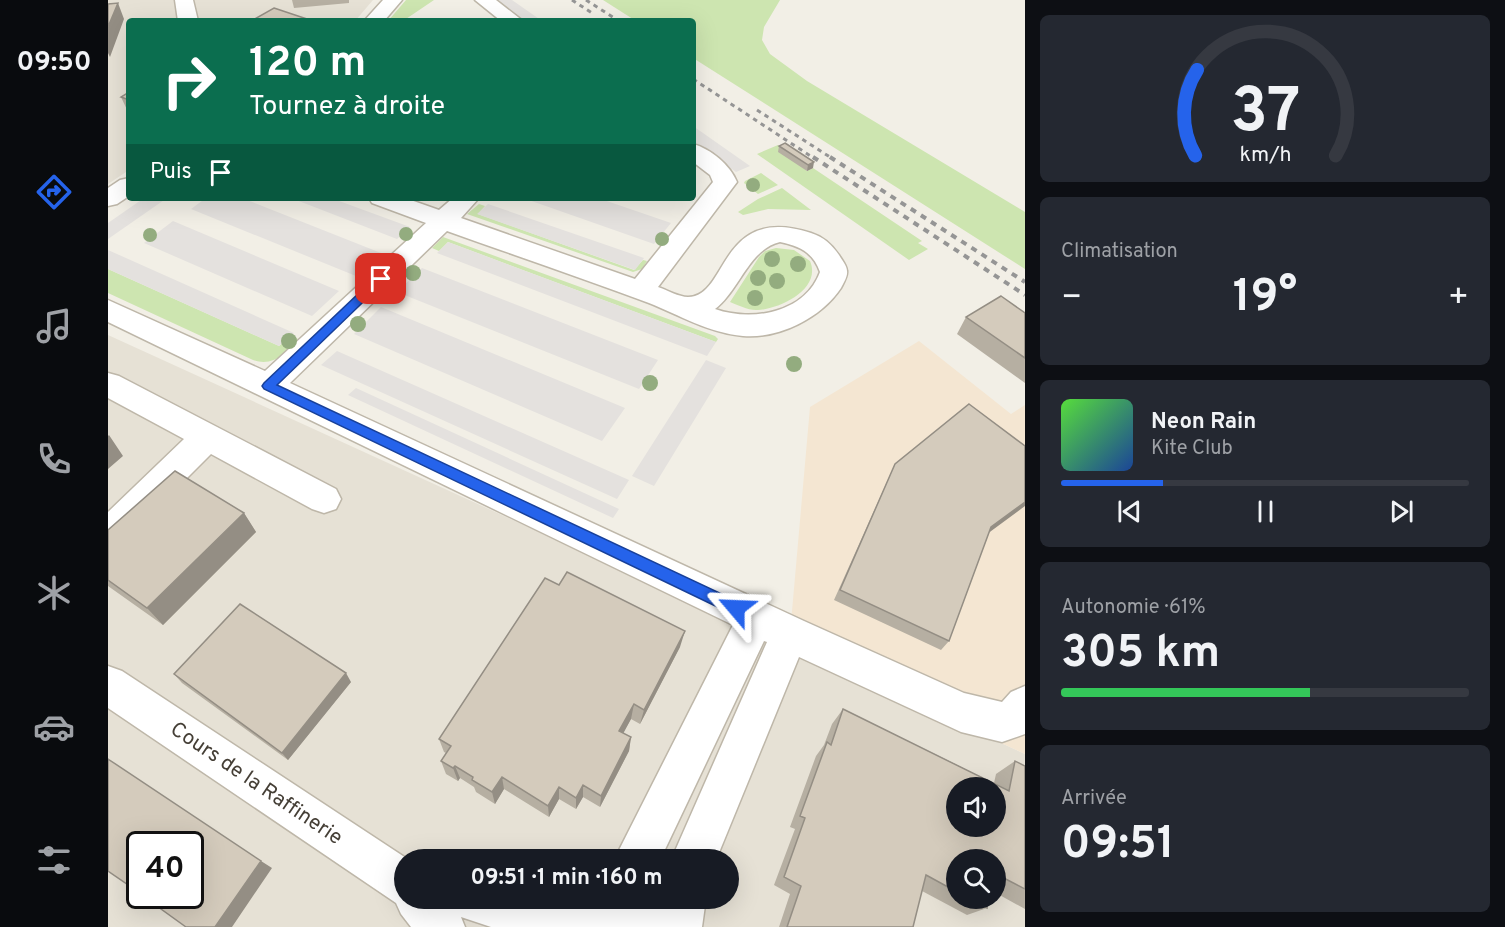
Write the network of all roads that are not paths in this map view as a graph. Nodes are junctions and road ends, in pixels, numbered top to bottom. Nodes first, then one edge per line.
1 (184, 0) edge
2 (393, 0) edge
3 (484, 0) edge
4 (187, 18) edge
5 (377, 18) edge
6 (509, 18) edge
7 (696, 153) edge
8 (126, 187) edge
9 (108, 199) edge
10 (389, 201) edge
11 (464, 201) edge
12 (443, 220) junction
13 (641, 290) junction
14 (687, 307) junction
15 (108, 310) edge
16 (108, 384) edge
17 (268, 386) junction
18 (207, 437) junction
19 (324, 500) dead end
20 (108, 534) edge
21 (773, 626) junction
22 (108, 685) edge
23 (1025, 706) edge
24 (642, 849) edge
25 (697, 849) edge
26 (394, 878) edge
27 (426, 909) edge
28 (503, 909) edge
29 (569, 909) edge
30 (623, 909) edge
31 (681, 909) edge
32 (544, 923) edge
33 (441, 927) edge
34 (651, 927) edge
35 (678, 927) edge

1 - 4 street
2 - 5 street
3 - 6 street
7 - 13 street
8 - 9 street
10 - 12 street
11 - 12 street
12 - 13 street
12 - 17 street
13 - 14 street
14 - 14 street
15 - 17 street
16 - 18 street
17 - 21 street
18 - 19 street
18 - 20 street
21 - 23 street
21 - 24 street
21 - 25 street
22 - 26 street, Cours de la Raffinerie
27 - 33 street, Cours de la Raffinerie
28 - 32 street
29 - 32 street
30 - 34 street
31 - 35 street

